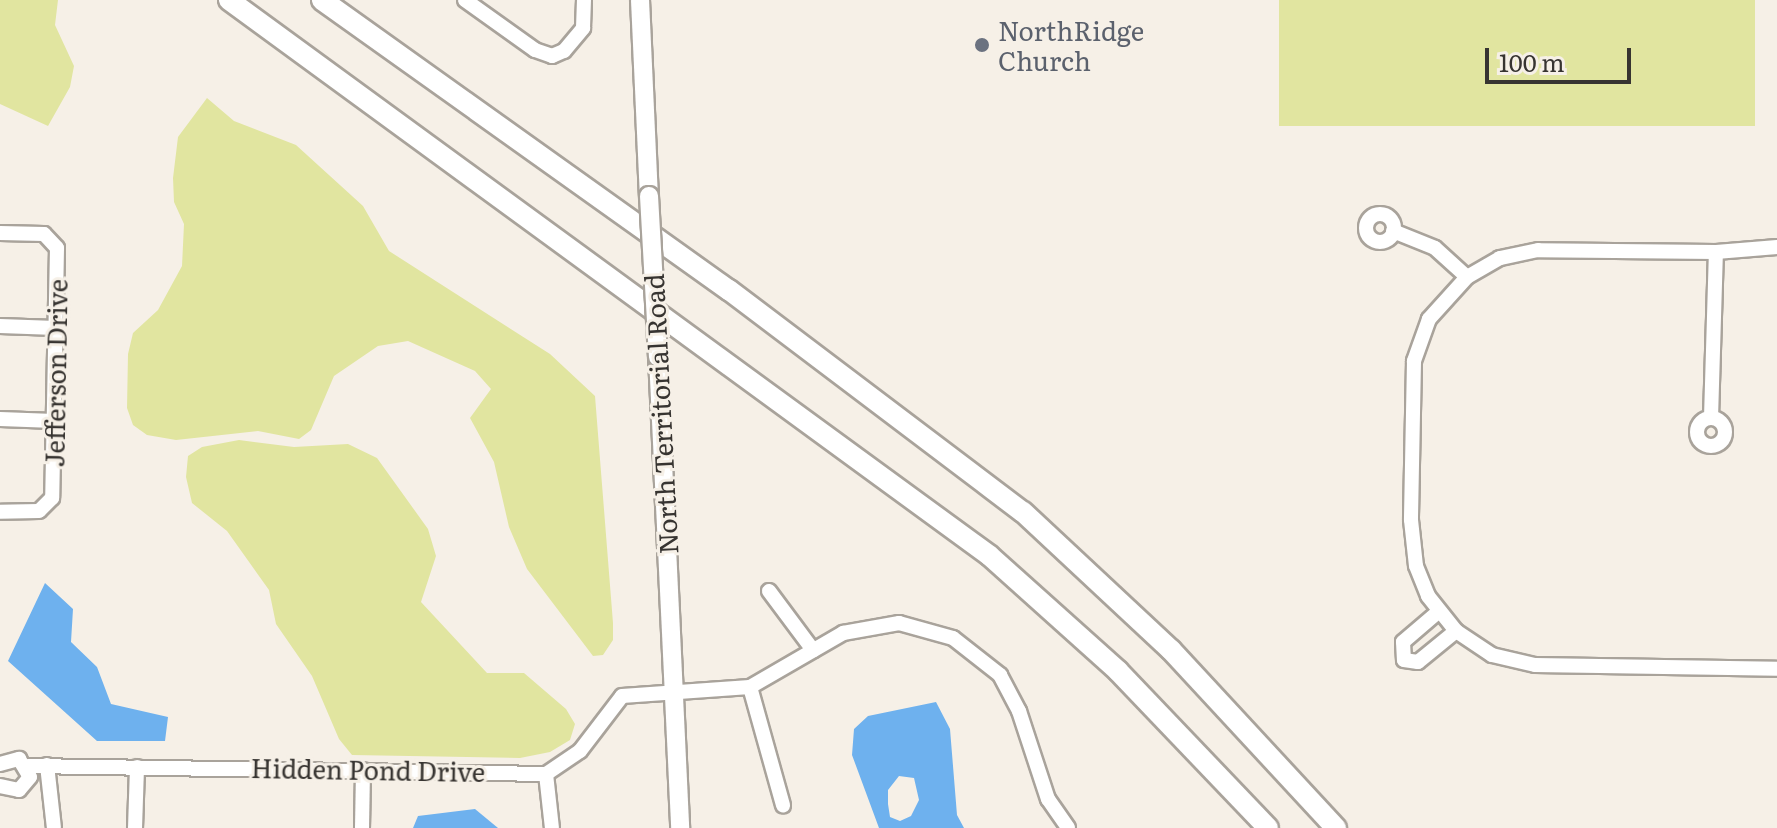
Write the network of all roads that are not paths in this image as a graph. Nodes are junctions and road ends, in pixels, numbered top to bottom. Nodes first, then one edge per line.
1 (229, 0) edge
2 (322, 0) edge
3 (465, 0) edge
4 (584, 0) edge
5 (640, 0) edge
6 (1393, 231) dead end
7 (0, 233) edge
8 (1777, 247) edge
9 (1716, 252) junction
10 (1467, 277) junction
11 (0, 326) edge
12 (56, 328) junction
13 (1711, 418) dead end
14 (0, 419) edge
15 (54, 421) junction
16 (0, 512) edge
17 (769, 591) dead end
18 (1438, 612) junction
19 (1456, 631) junction
20 (813, 650) junction
21 (1777, 669) edge
22 (750, 687) junction
23 (674, 692) junction
24 (0, 764) edge
25 (47, 765) junction
26 (28, 766) junction
27 (137, 767) junction
28 (363, 770) junction
29 (546, 774) junction
30 (0, 786) edge
31 (783, 805) dead end
32 (54, 828) edge
33 (135, 828) edge
34 (362, 828) edge
35 (552, 828) edge
36 (680, 828) edge
37 (1068, 828) edge
38 (1268, 828) edge
39 (1336, 828) edge

1 - 38 highway
2 - 39 highway
3 - 4 street
5 - 23 main road, North Territorial Road, bridge
6 - 10 street
7 - 12 street, Jefferson Drive
8 - 9 street
9 - 10 street
9 - 13 street
10 - 18 street
11 - 12 street
12 - 15 street, Jefferson Drive
14 - 15 street
15 - 16 street, Jefferson Drive
17 - 20 street
18 - 19 street
18 - 19 street
19 - 21 street
20 - 22 street
20 - 37 street
22 - 23 street
22 - 31 street
23 - 29 street
23 - 36 main road, North Territorial Road
24 - 26 street, Hidden Pond Drive
25 - 26 street, Hidden Pond Drive
25 - 27 street, Hidden Pond Drive
25 - 32 street
26 - 30 street
27 - 28 street, Hidden Pond Drive
27 - 33 street
28 - 29 street, Hidden Pond Drive
28 - 34 street
29 - 35 street

